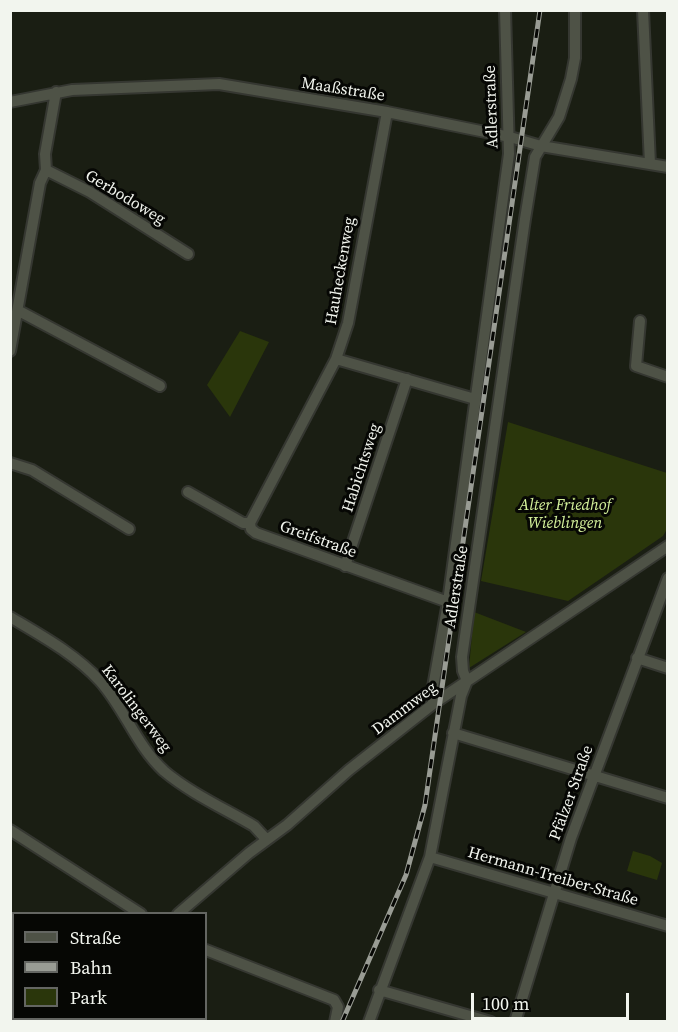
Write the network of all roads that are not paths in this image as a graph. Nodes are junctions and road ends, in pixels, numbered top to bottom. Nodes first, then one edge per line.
1 (505, 10) edge
2 (575, 10) edge
3 (643, 10) edge
4 (56, 92) junction
5 (10, 102) edge
6 (387, 112) junction
7 (510, 137) junction
8 (545, 143) junction
9 (650, 164) junction
10 (668, 167) edge
11 (46, 170) junction
12 (188, 254) dead end
13 (19, 311) junction
14 (640, 321) dead end
15 (10, 351) edge
16 (336, 359) junction
17 (668, 377) edge
18 (408, 380) junction
19 (160, 386) dead end
20 (475, 399) junction
21 (10, 463) edge
22 (188, 492) dead end
23 (250, 523) junction
24 (129, 529) dead end
25 (667, 548) edge
26 (345, 566) junction
27 (668, 578) edge
28 (448, 602) junction
29 (10, 617) edge
30 (637, 658) junction
31 (668, 668) edge
32 (467, 681) junction
33 (434, 702) junction
34 (453, 733) junction
35 (594, 775) junction
36 (668, 798) edge
37 (10, 830) edge
38 (266, 839) junction
39 (430, 857) junction
40 (555, 892) junction
41 (138, 912) edge
42 (180, 912) edge
43 (668, 926) edge
44 (207, 950) edge
45 (379, 990) junction
46 (335, 1022) edge
47 (369, 1022) edge
48 (491, 1022) edge
49 (514, 1022) edge

1 - 7 street, Adlerstraße
2 - 8 street, Adlerstraße
3 - 9 street
4 - 5 street, Maaßstraße
4 - 6 street, Maaßstraße
4 - 11 street
6 - 7 street, Maaßstraße
6 - 16 street, Hauheckenweg
7 - 8 street, Maaßstraße
7 - 20 street, Adlerstraße
8 - 9 street, Maaßstraße
8 - 32 street, Adlerstraße
9 - 10 street, Maaßstraße
11 - 12 street, Gerbodoweg
11 - 13 street
13 - 15 street
13 - 19 street
14 - 17 street
16 - 18 street
16 - 23 street, Hauheckenweg
18 - 20 street
18 - 26 street, Habichtsweg
20 - 28 street, Adlerstraße
21 - 24 street
22 - 23 street, Greifstraße
23 - 26 street, Greifstraße
25 - 32 street, Dammweg
26 - 28 street, Greifstraße
27 - 30 street, Pfälzer Straße
28 - 33 street, Adlerstraße
29 - 38 street, Karolingerweg
30 - 31 street
30 - 35 street, Pfälzer Straße
32 - 33 street, Dammweg
32 - 34 street, Adlerstraße
33 - 38 street, Dammweg
34 - 35 street
34 - 39 street, Adlerstraße
35 - 36 street
35 - 40 street, Pfälzer Straße
37 - 41 street
38 - 42 street, Dammweg
39 - 40 street, Hermann-Treiber-Straße
39 - 45 street, Adlerstraße
40 - 43 street, Hermann-Treiber-Straße
40 - 49 street, Pfälzer Straße
44 - 46 street
45 - 47 street, Adlerstraße
45 - 48 street

